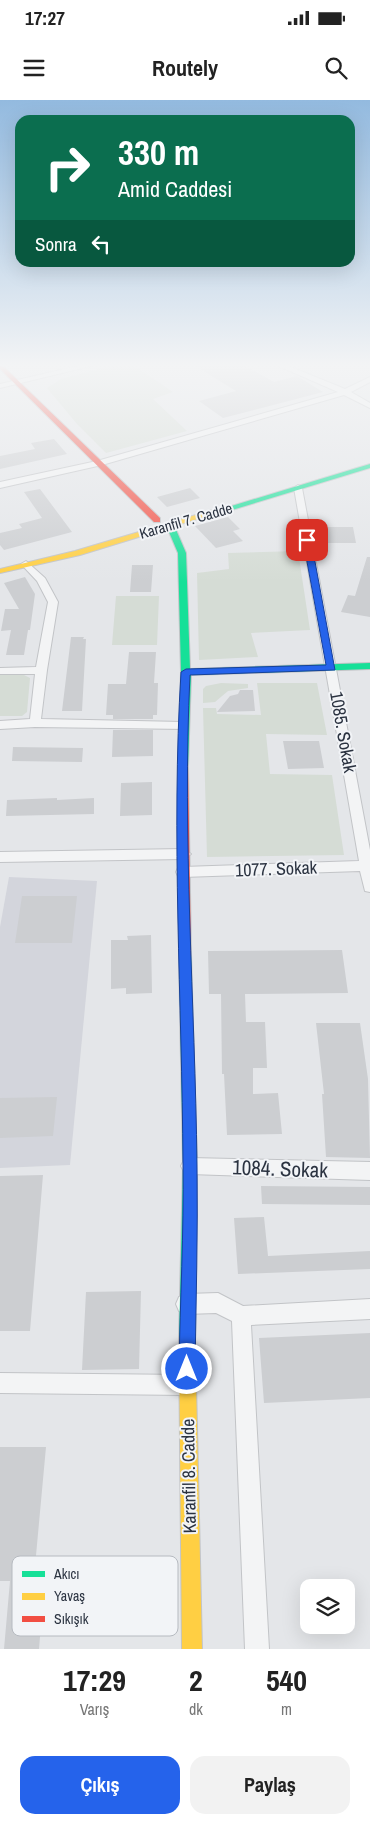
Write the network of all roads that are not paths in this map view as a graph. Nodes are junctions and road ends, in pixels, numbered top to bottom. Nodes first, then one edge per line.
1 (73, 437) edge
2 (186, 437) edge
3 (370, 458) edge
4 (99, 462) junction
5 (370, 466) edge
6 (0, 485) edge
7 (298, 488) junction
8 (157, 520) junction
9 (170, 525) junction
10 (0, 561) edge
11 (26, 564) junction
12 (0, 571) edge
13 (370, 666) edge
14 (331, 668) junction
15 (41, 670) junction
16 (0, 671) edge
17 (186, 672) junction
18 (35, 723) junction
19 (0, 725) edge
20 (183, 726) junction
21 (184, 854) junction
22 (0, 857) edge
23 (368, 866) edge
24 (183, 872) junction
25 (370, 887) edge
26 (190, 1166) junction
27 (370, 1171) edge
28 (186, 1304) junction
29 (370, 1309) edge
30 (241, 1316) junction
31 (0, 1383) edge
32 (187, 1385) junction
33 (192, 1649) edge
34 (257, 1649) edge

1 - 4 street
2 - 4 street
3 - 8 street, Karanfil 7. Cadde
4 - 6 street
4 - 8 street
5 - 7 street, Karanfil 7. Cadde
7 - 9 street, Karanfil 7. Cadde
7 - 14 street, 1085. Sokak
8 - 10 street, Karanfil 7. Cadde
9 - 11 street, Karanfil 7. Cadde
9 - 17 street, Karanfil 8. Cadde
11 - 12 street, Karanfil 7. Cadde
11 - 15 street
13 - 14 street
14 - 17 street
14 - 23 street, 1085. Sokak
15 - 16 street
15 - 18 street
17 - 20 street, Karanfil 8. Cadde
18 - 19 street
18 - 20 street
20 - 21 street, Karanfil 8. Cadde
21 - 22 street
21 - 24 street, Karanfil 8. Cadde
23 - 24 street, 1077. Sokak
23 - 25 street, 1085. Sokak
24 - 26 street, Karanfil 8. Cadde
26 - 27 street, 1084. Sokak
26 - 28 street, Karanfil 8. Cadde
28 - 30 street
28 - 32 street, Karanfil 8. Cadde
29 - 30 street
30 - 34 street
31 - 32 street
32 - 33 street, Karanfil 8. Cadde

